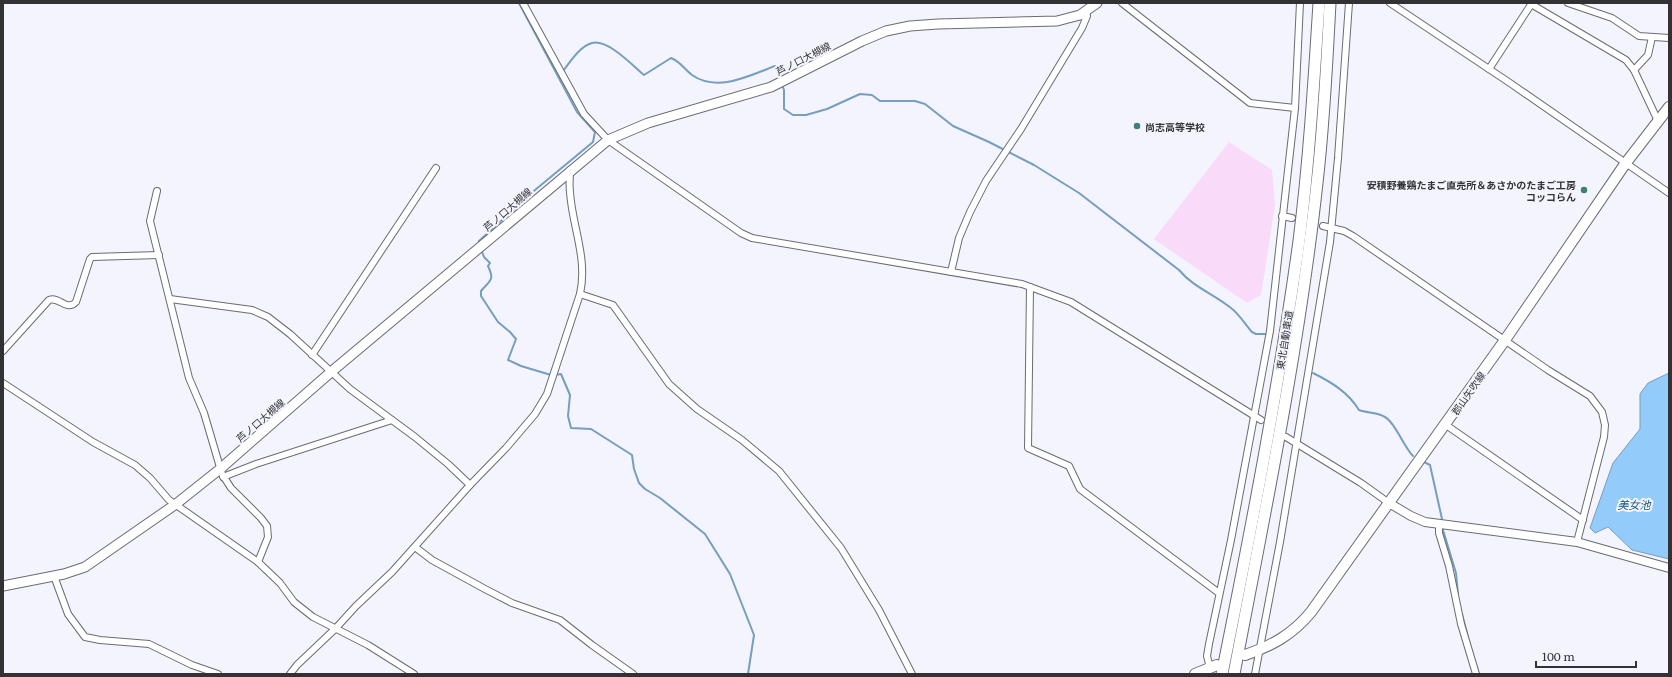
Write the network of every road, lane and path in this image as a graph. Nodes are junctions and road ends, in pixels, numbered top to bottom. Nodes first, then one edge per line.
1 (523, 3) edge
2 (1097, 3) edge
3 (1122, 3) edge
4 (1300, 3) edge
5 (1319, 3) edge
6 (1330, 3) edge
7 (1349, 3) edge
8 (1390, 3) edge
9 (1568, 3) edge
10 (1532, 4) edge
11 (1086, 11) junction
12 (1652, 38) junction
13 (1669, 38) edge
14 (1489, 69) junction
15 (1634, 70) junction
16 (1669, 107) edge
17 (1295, 108) junction
18 (1658, 121) junction
19 (608, 140) junction
20 (1625, 164) junction
21 (436, 168) dead end
22 (570, 170) junction
23 (157, 191) dead end
24 (1669, 193) edge
25 (1282, 216) junction
26 (1292, 218) dead end
27 (1323, 226) dead end
28 (1331, 228) junction
29 (158, 255) junction
30 (951, 272) junction
31 (1030, 287) junction
32 (580, 294) junction
33 (170, 299) junction
34 (1505, 340) junction
35 (3, 351) edge
36 (312, 355) junction
37 (330, 372) junction
38 (3, 383) edge
39 (1253, 416) junction
40 (392, 420) junction
41 (1261, 420) dead end
42 (1446, 425) junction
43 (1286, 437) dead end
44 (1297, 443) junction
45 (222, 473) junction
46 (470, 485) junction
47 (1389, 502) junction
48 (176, 504) junction
49 (1583, 520) junction
50 (1439, 524) junction
51 (1578, 542) junction
52 (415, 547) junction
53 (258, 562) junction
54 (1669, 568) edge
55 (54, 576) junction
56 (3, 586) edge
57 (1219, 594) junction
58 (336, 628) junction
59 (1259, 650) junction
60 (1245, 656) dead end
61 (1208, 671) edge
62 (218, 674) edge
63 (290, 674) edge
64 (414, 674) edge
65 (633, 674) edge
66 (912, 674) edge
67 (1234, 674) edge
68 (1255, 674) edge
69 (1476, 674) edge

1 - 19 street
2 - 11 main road, 芦ノ口大槻線
3 - 17 street
4 - 17 street
5 - 61 highway, 東北自動車道
6 - 67 highway, 東北自動車道
7 - 28 street
8 - 14 street
9 - 12 street
10 - 14 street
10 - 15 street
11 - 19 main road, 芦ノ口大槻線
11 - 30 street
12 - 13 street
12 - 15 street
14 - 20 street
15 - 18 street
16 - 18 main road, 郡山矢吹線
17 - 25 street
18 - 20 main road, 郡山矢吹線
19 - 22 main road, 芦ノ口大槻線
19 - 30 street
20 - 24 street
20 - 34 main road, 郡山矢吹線
21 - 36 street
22 - 32 street
22 - 37 main road, 芦ノ口大槻線
23 - 29 street
25 - 26 street
25 - 39 street
27 - 28 street
28 - 34 street
28 - 44 street
29 - 33 street
29 - 35 street
30 - 31 street
31 - 39 street
31 - 57 street
32 - 46 street
32 - 66 street
33 - 36 street
33 - 45 street
34 - 42 main road, 郡山矢吹線
34 - 49 street
36 - 37 street
37 - 40 street
37 - 45 main road, 芦ノ口大槻線
38 - 48 street
39 - 41 street
39 - 57 street
40 - 45 street
40 - 46 street
42 - 47 main road, 郡山矢吹線
42 - 49 street
43 - 44 street
44 - 47 street
44 - 59 street
45 - 48 main road, 芦ノ口大槻線
45 - 53 street
46 - 52 street
47 - 50 street
47 - 59 main road, 郡山矢吹線
48 - 53 street
48 - 55 main road, 芦ノ口大槻線
49 - 51 street
50 - 51 street
50 - 69 street
51 - 54 street
52 - 58 street
52 - 65 street
53 - 58 street
55 - 56 main road, 芦ノ口大槻線
55 - 62 street
57 - 61 street
58 - 63 street
58 - 64 street
59 - 60 main road, 郡山矢吹線
59 - 68 street

